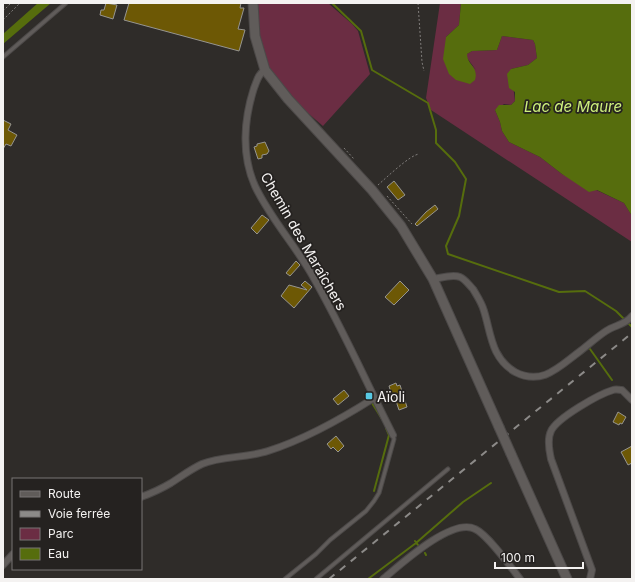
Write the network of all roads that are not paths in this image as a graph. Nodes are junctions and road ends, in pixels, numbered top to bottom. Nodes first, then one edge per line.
1 (66, 3) edge
2 (252, 3) edge
3 (3, 58) edge
4 (265, 70) junction
5 (433, 279) junction
6 (629, 319) edge
7 (374, 398) junction
8 (632, 400) edge
9 (393, 435) joint
10 (448, 468) dead end
11 (142, 498) edge
12 (12, 555) edge
13 (3, 565) edge
14 (285, 579) edge
15 (316, 579) edge
16 (383, 579) edge
17 (520, 579) edge
18 (567, 579) edge
19 (590, 579) edge

1 - 3 lane
2 - 4 street
4 - 5 street
4 - 7 street, Chemin des Maraîchers
5 - 6 street
5 - 18 street, bridge
7 - 9 street, Chemin des Maraîchers
7 - 11 street
8 - 19 street
9 - 14 lane
10 - 15 lane
12 - 13 street
16 - 17 street

